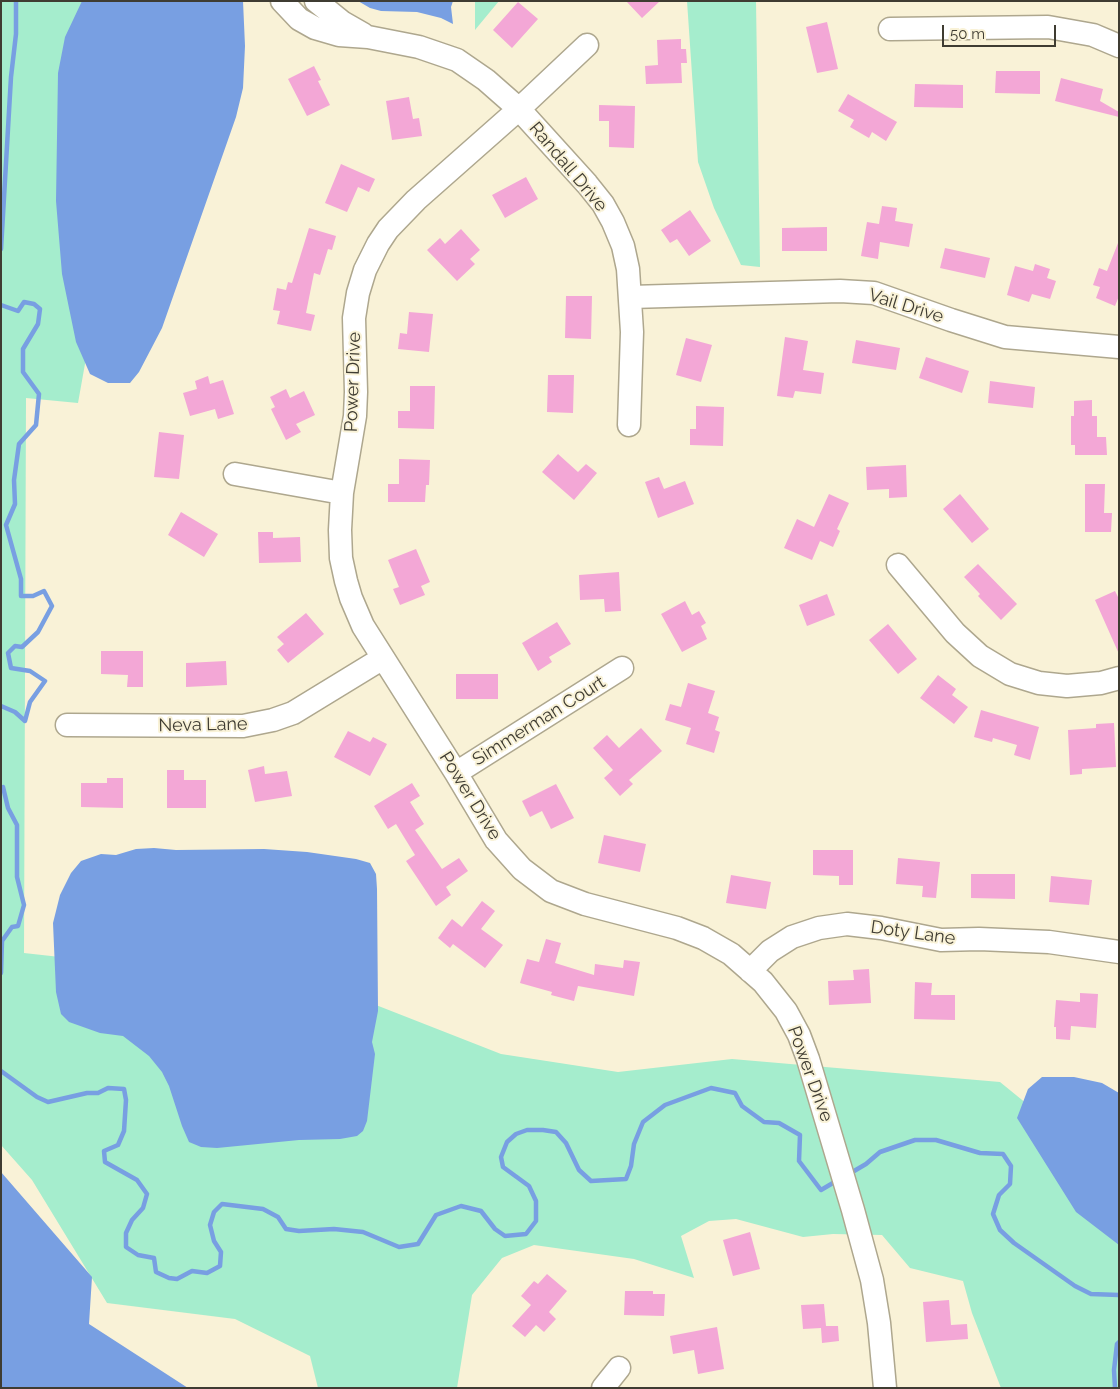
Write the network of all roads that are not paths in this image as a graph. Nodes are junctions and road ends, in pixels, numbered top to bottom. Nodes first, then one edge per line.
1 (282, 1) edge
2 (316, 1) edge
3 (890, 29) dead end
4 (368, 36) junction
5 (587, 45) dead end
6 (1119, 46) edge
7 (519, 109) junction
8 (631, 297) junction
9 (1119, 347) edge
10 (629, 425) dead end
11 (235, 474) dead end
12 (342, 493) junction
13 (898, 565) dead end
14 (383, 658) junction
15 (622, 668) dead end
16 (1119, 678) edge
17 (67, 725) dead end
18 (456, 773) junction
19 (1119, 952) edge
20 (750, 971) junction
21 (619, 1368) dead end
22 (604, 1388) edge
23 (885, 1388) edge

1 - 4 street, Randall Drive
2 - 4 street, Randall Drive
3 - 6 street
4 - 7 street, Randall Drive
5 - 7 street, Power Drive
7 - 8 street, Randall Drive
7 - 12 street, Power Drive
8 - 9 street, Vail Drive
8 - 10 street, Randall Drive
11 - 12 street
12 - 14 street, Power Drive
13 - 16 street
14 - 17 street, Neva Lane
14 - 18 street, Power Drive
15 - 18 street, Simmerman Court
18 - 20 street, Power Drive
19 - 20 street, Doty Lane
20 - 23 street, Power Drive
21 - 22 street

